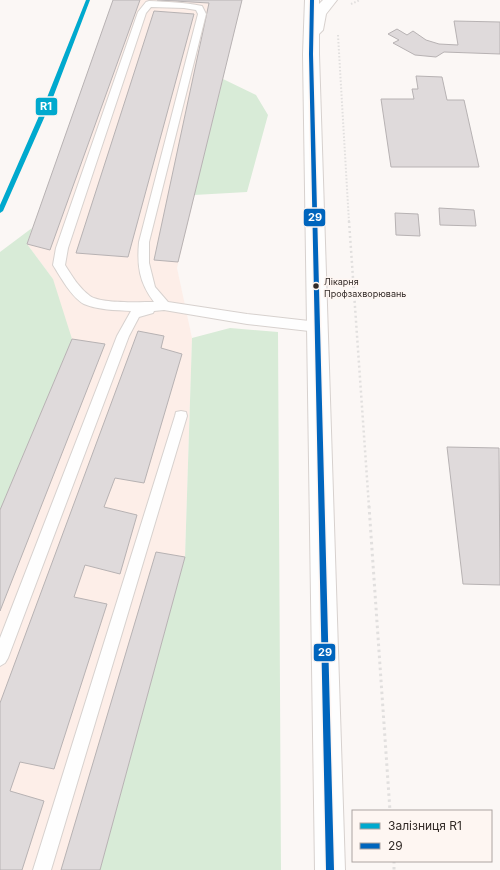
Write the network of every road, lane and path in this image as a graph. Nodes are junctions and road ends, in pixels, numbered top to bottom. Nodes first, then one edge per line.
1 (312, 0) edge
2 (330, 0) edge
3 (360, 0) edge
4 (150, 2) edge
5 (349, 5) dead end
6 (338, 33) dead end
7 (311, 54) junction
8 (164, 306) junction
9 (318, 326) junction
10 (181, 416) dead end
11 (0, 658) edge
12 (390, 810) edge
13 (42, 870) edge
14 (330, 870) edge

1 - 7 main road
2 - 7 main road
3 - 5 path
4 - 8 lane
4 - 8 lane
6 - 12 path
7 - 9 main road
8 - 9 lane
8 - 11 lane
9 - 14 main road
10 - 13 lane

